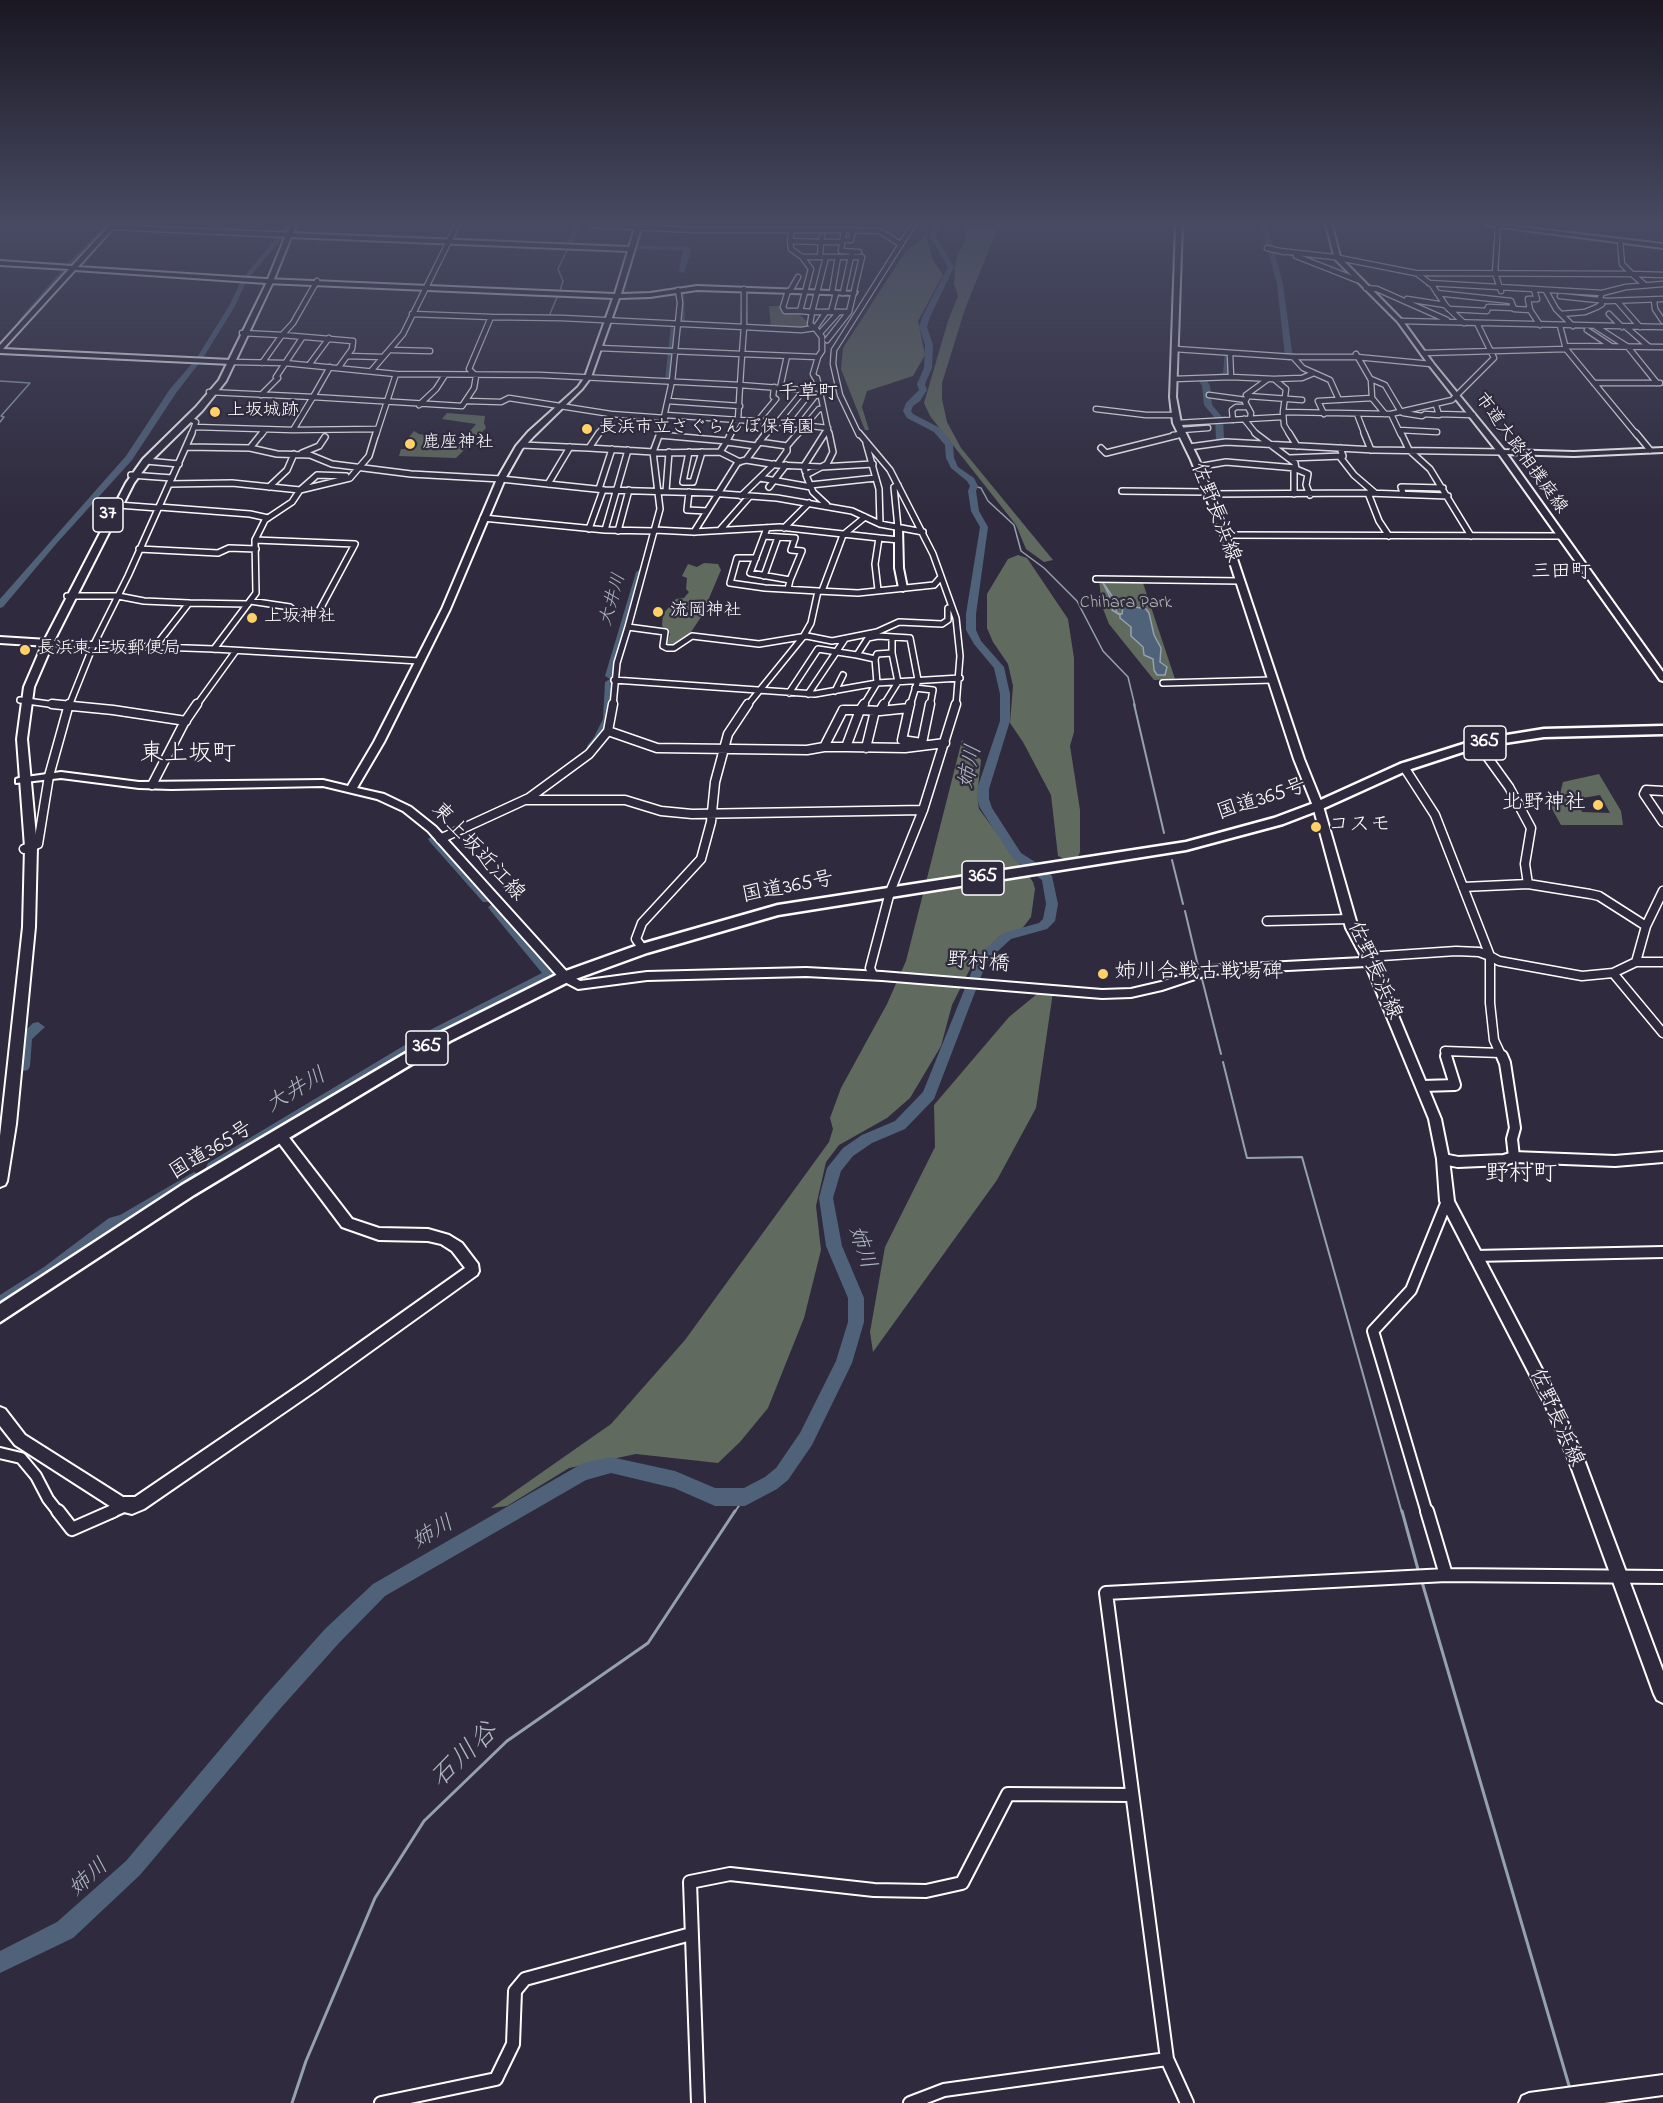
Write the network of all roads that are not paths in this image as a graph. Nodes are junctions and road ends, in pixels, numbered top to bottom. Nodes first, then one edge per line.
1 (24, 323) edge
2 (248, 323) edge
3 (293, 323) edge
4 (408, 323) edge
5 (488, 323) edge
6 (607, 323) edge
7 (658, 323) edge
8 (744, 323) edge
9 (810, 323) edge
10 (819, 323) edge
11 (829, 323) edge
12 (839, 323) edge
13 (850, 323) edge
14 (1176, 323) edge
15 (1402, 323) edge
16 (1477, 323) edge
17 (1482, 323) edge
18 (1570, 323) edge
19 (1620, 323) edge
20 (1637, 323) edge
21 (678, 324) junction
22 (1511, 324) junction
23 (1540, 325) joint
24 (1560, 326) junction
25 (1573, 326) junction
26 (1582, 326) junction
27 (1594, 326) junction
28 (744, 327) junction
29 (1624, 327) junction
30 (1640, 327) junction
31 (1663, 327) edge
32 (815, 328) junction
33 (821, 332) junction
34 (1514, 332) dead end
35 (243, 334) junction
36 (282, 335) junction
37 (302, 338) junction
38 (328, 338) junction
39 (825, 340) junction
40 (1611, 346) junction
41 (1628, 346) junction
42 (1648, 346) junction
43 (1663, 347) edge
44 (599, 348) junction
45 (1565, 348) junction
46 (1175, 349) junction
47 (0, 350) edge
48 (391, 350) junction
49 (430, 351) dead end
50 (675, 351) junction
51 (826, 352) junction
52 (834, 352) junction
53 (1230, 353) junction
54 (742, 354) junction
55 (1494, 355) junction
56 (347, 356) junction
57 (787, 356) junction
58 (382, 357) junction
59 (818, 357) junction
60 (1292, 357) junction
61 (1357, 357) junction
62 (1484, 358) dead end
63 (1427, 359) junction
64 (1463, 359) dead end
65 (229, 363) junction
66 (262, 363) junction
67 (285, 363) junction
68 (309, 365) junction
69 (330, 367) junction
70 (339, 368) junction
71 (372, 370) junction
72 (1314, 373) junction
73 (396, 374) junction
74 (445, 375) junction
75 (476, 376) junction
76 (1231, 376) junction
77 (588, 377) junction
78 (1243, 378) junction
79 (1174, 379) junction
80 (1271, 379) junction
81 (1371, 380) junction
82 (672, 381) junction
83 (1594, 383) junction
84 (1660, 383) edge
85 (740, 385) junction
86 (817, 385) junction
87 (1240, 386) dead end
88 (777, 388) junction
89 (805, 390) junction
90 (211, 392) junction
91 (1456, 394) junction
92 (820, 395) junction
93 (1209, 395) dead end
94 (261, 396) junction
95 (313, 398) junction
96 (1247, 398) junction
97 (1372, 398) junction
98 (1284, 399) junction
99 (1339, 399) junction
100 (1302, 400) dead end
101 (466, 401) junction
102 (668, 401) junction
103 (387, 404) junction
104 (419, 405) junction
105 (1436, 405) junction
106 (561, 406) junction
107 (740, 406) junction
108 (1247, 407) junction
109 (823, 409) junction
110 (1096, 409) dead end
111 (1400, 412) junction
112 (611, 414) junction
113 (1283, 414) junction
114 (1324, 414) junction
115 (1357, 414) junction
116 (1388, 414) junction
117 (1439, 414) junction
118 (1473, 415) junction
119 (665, 417) junction
120 (1247, 419) junction
121 (738, 420) junction
122 (1233, 420) junction
123 (757, 422) junction
124 (778, 422) junction
125 (192, 423) junction
126 (793, 424) junction
127 (806, 426) junction
128 (1179, 426) junction
129 (828, 428) junction
130 (1208, 428) dead end
131 (376, 429) junction
132 (265, 430) junction
133 (293, 430) junction
134 (1399, 430) junction
135 (1437, 432) dead end
136 (659, 435) junction
137 (326, 437) dead end
138 (727, 441) junction
139 (866, 442) junction
140 (758, 444) junction
141 (522, 445) junction
142 (787, 446) junction
143 (1297, 446) junction
144 (187, 447) junction
145 (570, 447) junction
146 (1189, 447) junction
147 (250, 448) junction
148 (589, 448) junction
149 (1101, 448) dead end
150 (1276, 448) junction
151 (1340, 448) junction
152 (612, 449) junction
153 (627, 450) junction
154 (1371, 450) junction
155 (1409, 450) junction
156 (1650, 450) junction
157 (1663, 450) edge
158 (669, 452) junction
159 (689, 452) junction
160 (702, 452) junction
161 (720, 452) junction
162 (1502, 452) junction
163 (653, 453) junction
164 (297, 455) junction
165 (1251, 457) dead end
166 (1340, 457) junction
167 (1290, 458) junction
168 (146, 461) junction
169 (743, 461) junction
170 (179, 464) junction
171 (873, 464) junction
172 (1253, 464) junction
173 (776, 465) junction
174 (786, 465) junction
175 (804, 466) junction
176 (1197, 466) junction
177 (820, 467) junction
178 (1295, 468) junction
179 (360, 469) junction
180 (133, 475) junction
181 (806, 475) junction
182 (352, 476) junction
183 (760, 478) junction
184 (876, 478) junction
185 (501, 479) junction
186 (171, 481) junction
187 (774, 481) junction
188 (682, 482) junction
189 (787, 483) junction
190 (548, 484) junction
191 (898, 484) junction
192 (810, 486) junction
193 (268, 487) junction
194 (769, 487) dead end
195 (1443, 488) junction
196 (601, 489) junction
197 (300, 490) junction
198 (618, 490) junction
199 (629, 490) junction
200 (657, 491) junction
201 (666, 491) junction
202 (1122, 491) dead end
203 (681, 492) junction
204 (689, 492) junction
205 (1208, 493) junction
206 (1371, 493) junction
207 (1404, 493) junction
208 (718, 494) junction
209 (1294, 494) junction
210 (1310, 495) junction
211 (741, 496) junction
212 (1448, 496) junction
213 (749, 497) junction
214 (777, 498) junction
215 (809, 502) junction
216 (118, 505) junction
217 (826, 505) junction
218 (158, 507) junction
219 (707, 511) junction
220 (865, 517) junction
221 (268, 518) junction
222 (483, 518) junction
223 (880, 524) junction
224 (767, 528) junction
225 (784, 528) junction
226 (898, 528) junction
227 (589, 529) junction
228 (605, 530) junction
229 (655, 530) junction
230 (720, 530) junction
231 (618, 531) junction
232 (694, 532) junction
233 (923, 532) junction
234 (843, 535) junction
235 (1225, 535) junction
236 (764, 536) junction
237 (1389, 536) junction
238 (1471, 536) junction
239 (1561, 536) junction
240 (778, 537) junction
241 (879, 538) junction
242 (255, 540) junction
243 (898, 540) junction
244 (139, 549) junction
245 (256, 549) junction
246 (756, 558) junction
247 (764, 576) junction
248 (941, 577) junction
249 (1096, 579) dead end
250 (790, 580) junction
251 (1240, 581) junction
252 (903, 588) junction
253 (788, 589) junction
254 (878, 590) junction
255 (820, 591) junction
256 (70, 596) junction
257 (118, 596) junction
258 (189, 603) junction
259 (249, 603) junction
260 (951, 607) junction
261 (628, 627) junction
262 (803, 637) junction
263 (892, 637) junction
264 (845, 639) junction
265 (0, 640) edge
266 (46, 643) junction
267 (93, 646) junction
268 (154, 648) junction
269 (214, 649) junction
270 (235, 652) junction
271 (837, 652) junction
272 (892, 653) junction
273 (857, 655) junction
274 (874, 658) junction
275 (419, 661) junction
276 (843, 675) dead end
277 (960, 678) junction
278 (1663, 678) edge
279 (614, 680) junction
280 (918, 680) junction
281 (1272, 680) junction
282 (898, 682) junction
283 (1163, 683) dead end
284 (877, 684) junction
285 (915, 688) junction
286 (758, 691) junction
287 (835, 691) junction
288 (789, 693) junction
289 (808, 694) junction
290 (23, 700) junction
291 (68, 707) junction
292 (909, 708) junction
293 (860, 711) junction
294 (878, 711) junction
295 (186, 721) junction
296 (1663, 730) edge
297 (608, 731) junction
298 (945, 743) junction
299 (1478, 744) junction
300 (824, 747) junction
301 (846, 747) junction
302 (866, 747) junction
303 (725, 748) junction
304 (1404, 767) junction
305 (49, 776) junction
306 (23, 780) junction
307 (152, 785) junction
308 (352, 788) junction
309 (1663, 791) edge
310 (525, 800) junction
311 (1318, 806) junction
312 (923, 810) junction
313 (712, 813) junction
314 (1663, 822) edge
315 (440, 839) junction
316 (27, 848) junction
317 (1528, 884) junction
318 (1462, 887) junction
319 (896, 891) junction
320 (1663, 891) edge
321 (1350, 919) junction
322 (1267, 921) dead end
323 (1646, 926) junction
324 (643, 949) junction
325 (1490, 956) junction
326 (1369, 960) junction
327 (1636, 962) junction
328 (1663, 962) edge
329 (1613, 973) junction
330 (878, 975) junction
331 (565, 977) junction
332 (1663, 1033) edge
333 (1500, 1053) junction
334 (1422, 1086) junction
335 (0, 1127) edge
336 (280, 1135) junction
337 (1514, 1157) junction
338 (1663, 1157) edge
339 (1443, 1159) junction
340 (0, 1181) edge
341 (1447, 1201) junction
342 (1663, 1252) edge
343 (1474, 1256) junction
344 (0, 1314) edge
345 (0, 1414) edge
346 (0, 1453) edge
347 (127, 1505) junction
348 (1446, 1575) junction
349 (1619, 1576) junction
350 (1663, 1577) edge
351 (1663, 1694) edge
352 (1132, 1795) junction
353 (691, 1934) junction
354 (1167, 2059) junction
355 (1663, 2085) edge
356 (381, 2103) edge
357 (698, 2103) edge
358 (910, 2103) edge
359 (1187, 2103) edge
360 (1528, 2103) edge

1 - 47 street
2 - 35 main road, 37
3 - 36 street
4 - 48 street
5 - 75 street
6 - 44 street
7 - 21 street
8 - 28 street
9 - 32 street
10 - 32 street
11 - 33 street
12 - 39 street
13 - 52 street
14 - 46 street, 佐野長浜線
15 - 63 street, 市道大路相撲庭線
16 - 55 street
17 - 22 street
18 - 25 street
19 - 29 street
20 - 30 street
21 - 28 street
21 - 50 street
22 - 23 street
22 - 34 street
23 - 24 street
24 - 25 street
24 - 45 street
25 - 26 street
26 - 27 street
26 - 40 street
27 - 29 street
27 - 41 street
28 - 32 street
28 - 54 street
29 - 30 street
29 - 42 street
30 - 31 street
32 - 33 street
33 - 39 street
35 - 36 street
35 - 65 main road, 37
36 - 37 street
36 - 66 street
37 - 38 street
37 - 67 street
38 - 56 street
38 - 68 street
39 - 51 street
39 - 59 street
40 - 41 street
40 - 45 street
41 - 42 street
41 - 84 street
42 - 43 street
44 - 50 street
44 - 77 street
45 - 55 street
45 - 83 street
46 - 53 street
46 - 79 street, 佐野長浜線
47 - 65 street
48 - 49 street
48 - 58 street
50 - 54 street
50 - 82 street
51 - 52 street
51 - 86 street
52 - 139 street
53 - 60 street
53 - 76 street
54 - 57 street
54 - 85 street
55 - 62 street
55 - 63 street
55 - 91 street
56 - 58 street
56 - 70 street
57 - 59 street
57 - 88 street
58 - 71 street
59 - 86 street
60 - 61 street
60 - 72 street
61 - 63 street
61 - 81 street
63 - 64 street
63 - 91 street, 市道大路相撲庭線
65 - 66 street
65 - 90 main road, 37
66 - 67 street
67 - 68 street
67 - 94 street
68 - 69 street
69 - 70 street
69 - 95 street
70 - 71 street
71 - 73 street
72 - 80 street
72 - 99 street
73 - 74 street
73 - 103 street
74 - 75 street
74 - 104 street
75 - 77 street
75 - 101 street
76 - 78 street
76 - 79 street
77 - 82 street
77 - 106 street
78 - 80 street
78 - 87 street
79 - 128 street, 佐野長浜線
80 - 96 street
80 - 98 street
81 - 97 street
81 - 111 street
82 - 85 street
82 - 102 street
83 - 84 street
83 - 156 street
85 - 88 street
85 - 107 street
86 - 89 street
86 - 92 street
88 - 89 street
88 - 123 street
89 - 124 street
90 - 94 street
90 - 125 main road, 37
90 - 180 main road, 37
91 - 105 street
91 - 118 street, 市道大路相撲庭線
92 - 109 street
92 - 126 street
93 - 96 street
94 - 95 street
95 - 103 street
95 - 133 street
96 - 98 street
96 - 108 street
97 - 99 street
97 - 116 street
98 - 100 street
98 - 113 street
99 - 114 street
101 - 104 street
101 - 106 street
102 - 107 street
102 - 119 street
103 - 104 street
103 - 131 street
105 - 111 street
105 - 117 street
106 - 112 street
106 - 141 street
107 - 121 street
108 - 120 street
108 - 122 street
109 - 127 street
109 - 129 street
110 - 128 street
111 - 116 street
111 - 117 street
112 - 119 street
112 - 148 street
113 - 114 street
113 - 120 street
113 - 143 street
114 - 115 street
115 - 116 street
115 - 154 street
116 - 134 street
117 - 118 street
118 - 162 street, 市道大路相撲庭線
119 - 121 street
119 - 136 street
120 - 122 street
120 - 150 street
121 - 123 street
121 - 138 street
122 - 128 street
123 - 124 street
124 - 126 street
124 - 140 street
125 - 132 street
125 - 144 street
125 - 168 main road, 37
126 - 127 street
127 - 129 street
127 - 142 street
128 - 130 street
128 - 146 street, 佐野長浜線
128 - 149 street
129 - 175 street
129 - 177 street
131 - 133 street
131 - 179 street
132 - 133 street
132 - 147 street
134 - 135 street
134 - 155 street
136 - 138 street
136 - 163 street
137 - 164 street
138 - 140 street
138 - 161 street
139 - 171 street
139 - 191 street
140 - 142 street
140 - 169 street
141 - 145 street
141 - 185 street
142 - 173 street
143 - 150 street
143 - 151 street
144 - 147 street
144 - 170 street
145 - 148 street
145 - 190 street
146 - 150 street
146 - 176 street, 佐野長浜線
147 - 164 street
148 - 152 street
150 - 167 street
151 - 154 street
151 - 166 street
152 - 153 street
152 - 196 street
153 - 163 street
153 - 198 street
154 - 155 street
155 - 162 street
155 - 195 street
156 - 157 street
156 - 162 street
158 - 159 street
158 - 163 street
158 - 201 street
159 - 160 street
159 - 188 street
160 - 161 street
160 - 188 street
161 - 169 street
162 - 239 street, 市道大路相撲庭線
163 - 200 street
164 - 179 street
164 - 193 street
165 - 172 street
166 - 167 street
166 - 206 street
167 - 178 street
168 - 170 street
168 - 180 main road, 37
169 - 173 street
169 - 208 street
170 - 186 street
171 - 177 street
171 - 184 street
172 - 176 street
172 - 178 street
173 - 174 street
173 - 183 street
174 - 175 street
174 - 187 street
175 - 177 street
175 - 181 street
176 - 205 street, 佐野長浜線
177 - 181 street
178 - 209 street
178 - 210 street
179 - 182 street
179 - 185 street
180 - 186 street
180 - 216 main road, 37
180 - 256 main road, 37
181 - 192 street
182 - 197 street
182 - 197 street
183 - 187 street
183 - 211 street
184 - 192 street
184 - 223 street
185 - 190 street
185 - 222 street
186 - 193 street
186 - 218 street
187 - 189 street
187 - 194 street
188 - 203 street
189 - 192 street
189 - 214 street
190 - 196 street
191 - 226 street
191 - 233 street
192 - 217 street
193 - 197 street
195 - 207 street
195 - 212 street
196 - 198 street
196 - 227 street
197 - 221 street
198 - 199 street
198 - 228 street
199 - 200 street
199 - 231 street
200 - 201 street
200 - 229 street
201 - 203 street
202 - 205 street
203 - 204 street
204 - 208 street
204 - 219 street
205 - 209 street
205 - 235 street, 佐野長浜線
206 - 207 street
206 - 210 street
206 - 237 street
207 - 212 street
208 - 211 street
208 - 219 street
209 - 210 street
211 - 213 street
212 - 238 street
213 - 214 street
213 - 230 street
214 - 215 street
215 - 217 street
215 - 225 street
216 - 218 street
216 - 256 main road, 37
217 - 220 street
218 - 221 street
218 - 244 street
219 - 232 street
220 - 223 street
220 - 234 street
221 - 242 street
222 - 227 street
222 - 275 street
223 - 226 street
224 - 225 street
224 - 230 street
224 - 236 street
225 - 234 street
226 - 233 street
226 - 243 street
227 - 228 street
228 - 231 street
229 - 231 street
229 - 232 street
229 - 261 street
230 - 232 street
233 - 248 street
234 - 241 street
234 - 255 street
235 - 237 street
235 - 251 street, 佐野長浜線
236 - 240 street
236 - 246 street
237 - 238 street
238 - 239 street
239 - 278 street, 市道大路相撲庭線
240 - 247 street
240 - 250 street
241 - 243 street
241 - 254 street
242 - 245 street
242 - 259 street
243 - 252 street
244 - 245 street
244 - 257 street
245 - 259 street
246 - 247 street
246 - 253 street
247 - 250 street
248 - 252 street
248 - 260 street
249 - 251 street
250 - 253 street
251 - 281 street, 佐野長浜線
252 - 254 street
253 - 255 street
254 - 255 street
255 - 262 street
256 - 257 street
256 - 266 main road, 37
257 - 258 street
257 - 267 street
258 - 259 street
258 - 268 street
259 - 269 street
260 - 264 street
260 - 277 street
261 - 262 street
261 - 279 street
262 - 264 street
262 - 286 street
263 - 272 street
263 - 273 street
263 - 280 street
264 - 271 street
265 - 266 street
266 - 267 street
266 - 290 main road, 37
267 - 268 street
267 - 291 street
268 - 269 street
269 - 270 street
270 - 275 street
270 - 295 street
271 - 273 street
271 - 288 street
271 - 289 street
272 - 274 street
272 - 282 street
273 - 274 street
274 - 284 street
275 - 308 street
276 - 287 street
277 - 280 street
277 - 298 street
279 - 286 street
279 - 297 street
280 - 282 street
280 - 285 street
281 - 283 street
281 - 311 street, 佐野長浜線
282 - 284 street
282 - 294 street
284 - 287 street
284 - 293 street
285 - 292 street
285 - 292 street
286 - 288 street
286 - 303 street
287 - 289 street
288 - 289 street
290 - 291 street
290 - 306 main road, 37
291 - 295 street
291 - 305 street
292 - 294 street
293 - 294 street
293 - 300 street
293 - 301 street
294 - 302 street
295 - 307 street
296 - 299 highway, 国道365号 / 365
297 - 303 street
297 - 310 street
298 - 302 street
298 - 312 street
299 - 304 highway, 国道365号 / 365
299 - 317 street
300 - 301 street
300 - 303 street
301 - 302 street
303 - 313 street
304 - 311 highway, 国道365号 / 365
304 - 318 street
305 - 306 street, 東上坂近江線
305 - 307 street, 東上坂近江線
305 - 316 street
306 - 316 main road, 37
307 - 308 street, 東上坂近江線
308 - 315 street, 東上坂近江線
309 - 314 street
310 - 313 street
310 - 315 street
311 - 319 highway, 国道365号 / 365
311 - 321 street, 佐野長浜線
312 - 313 street
312 - 319 street
313 - 324 street
315 - 331 street, 東上坂近江線
316 - 335 main road, 37
316 - 340 main road, 37
317 - 318 street
317 - 323 street
318 - 325 street
319 - 324 highway, 国道365号 / 365
319 - 330 street
320 - 323 street
321 - 322 street
321 - 326 street, 佐野長浜線
323 - 327 street
324 - 331 highway, 国道365号 / 365
325 - 326 street
325 - 329 street
325 - 333 street
326 - 330 street, 野村橋
326 - 334 street, 佐野長浜線
327 - 328 street
327 - 329 street
329 - 332 street
330 - 331 street, 野村橋
331 - 336 highway, 国道365号 / 365
333 - 334 street
333 - 337 street
334 - 339 street, 佐野長浜線
336 - 344 highway, 国道365号 / 365
336 - 347 street
337 - 338 street
337 - 339 street
339 - 341 street, 佐野長浜線
341 - 343 street, 佐野長浜線
341 - 348 street
342 - 343 street
343 - 349 street, 佐野長浜線
345 - 347 street
346 - 347 street
348 - 349 street
348 - 352 street
349 - 350 street
349 - 351 street, 佐野長浜線
352 - 353 street
352 - 354 street
353 - 356 street
353 - 357 street
354 - 358 street
354 - 359 street
355 - 360 street

